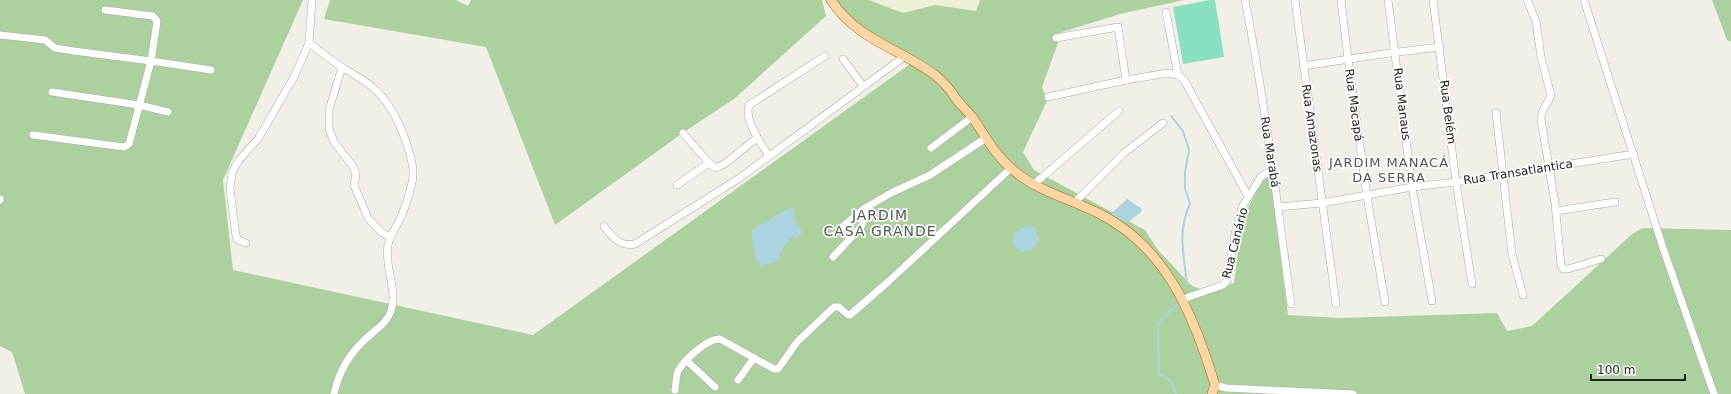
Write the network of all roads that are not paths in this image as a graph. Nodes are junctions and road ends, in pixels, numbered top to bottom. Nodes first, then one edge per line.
1 (312, 0) edge
2 (831, 0) edge
3 (1245, 0) edge
4 (1295, 0) edge
5 (1341, 0) edge
6 (1433, 0) edge
7 (1527, 0) edge
8 (1584, 0) edge
9 (1388, 1) edge
10 (104, 10) dead end
11 (1166, 12) dead end
12 (0, 35) edge
13 (1056, 38) dead end
14 (309, 43) junction
15 (1440, 47) junction
16 (1395, 52) junction
17 (825, 56) dead end
18 (904, 56) junction
19 (843, 59) dead end
20 (1348, 59) junction
21 (151, 61) junction
22 (1303, 66) junction
23 (342, 67) junction
24 (211, 70) dead end
25 (1178, 75) junction
26 (1126, 80) junction
27 (863, 86) junction
28 (52, 92) dead end
29 (1048, 97) dead end
30 (139, 105) junction
31 (1119, 111) dead end
32 (168, 112) dead end
33 (1496, 113) dead end
34 (972, 117) junction
35 (1163, 123) dead end
36 (683, 133) dead end
37 (33, 135) dead end
38 (757, 138) junction
39 (986, 138) junction
40 (931, 148) dead end
41 (1634, 154) junction
42 (769, 156) junction
43 (709, 163) junction
44 (1548, 167) junction
45 (1011, 168) junction
46 (1273, 169) junction
47 (1504, 175) junction
48 (1456, 182) junction
49 (676, 185) dead end
50 (1033, 185) junction
51 (1412, 187) junction
52 (1248, 196) junction
53 (1367, 196) junction
54 (1075, 202) junction
55 (1615, 202) dead end
56 (1322, 203) junction
57 (870, 205) junction
58 (1278, 207) junction
59 (1556, 211) junction
60 (604, 226) dead end
61 (841, 228) dead end
62 (390, 237) junction
63 (246, 243) dead end
64 (832, 257) dead end
65 (1601, 259) dead end
66 (1472, 284) dead end
67 (1523, 295) dead end
68 (1183, 299) junction
69 (1432, 301) dead end
70 (1385, 302) dead end
71 (1291, 304) dead end
72 (1336, 304) dead end
73 (754, 358) junction
74 (687, 361) junction
75 (738, 380) dead end
76 (1215, 385) junction
77 (715, 387) dead end
78 (676, 390) dead end
79 (334, 394) edge
80 (1212, 394) edge
81 (1353, 394) edge
82 (1714, 394) edge

1 - 14 street
2 - 18 main road
3 - 46 street, Rua Marabá
4 - 22 street, Rua Amazonas
5 - 20 street, Rua Macapá
6 - 15 street, Rua Belém
7 - 44 street
8 - 41 street
9 - 16 street, Rua Manaus
10 - 21 street
11 - 25 street
12 - 21 street
13 - 26 street
14 - 23 street
14 - 63 street
15 - 16 street
15 - 48 street, Rua Belém
16 - 20 street
16 - 51 street, Rua Manaus
17 - 38 street
18 - 27 street
18 - 34 main road
19 - 27 street
20 - 22 street
20 - 53 street, Rua Macapá
21 - 24 street
21 - 30 street
22 - 56 street, Rua Amazonas
23 - 62 street
23 - 62 street
25 - 26 street
25 - 52 street
26 - 29 street
27 - 42 street
28 - 30 street
30 - 32 street
30 - 37 street
31 - 50 street
33 - 47 street
34 - 39 main road
34 - 40 street
35 - 54 street
36 - 43 street
38 - 42 street
38 - 43 street
39 - 45 main road
39 - 57 street
41 - 44 street, Rua Transatlantica
41 - 82 street
42 - 60 street
43 - 49 street
44 - 47 street, Rua Transatlantica
44 - 59 street
45 - 50 main road
45 - 73 street
46 - 52 street, Rua Canário
46 - 58 street, Rua Marabá
47 - 48 street, Rua Transatlantica
47 - 67 street
48 - 51 street, Rua Transatlantica
48 - 66 street, Rua Belém
50 - 54 main road
51 - 53 street, Rua Transatlantica
51 - 69 street, Rua Manaus
52 - 68 street, Rua Canário
53 - 56 street, Rua Transatlantica
53 - 70 street, Rua Macapá
54 - 68 main road
55 - 59 street
56 - 58 street, Rua Transatlantica
56 - 72 street, Rua Amazonas
57 - 61 street
57 - 64 street
58 - 71 street, Rua Marabá
59 - 65 street
62 - 79 street
68 - 76 main road
73 - 74 street
73 - 75 street
74 - 77 street
74 - 78 street
76 - 80 main road
76 - 81 street

